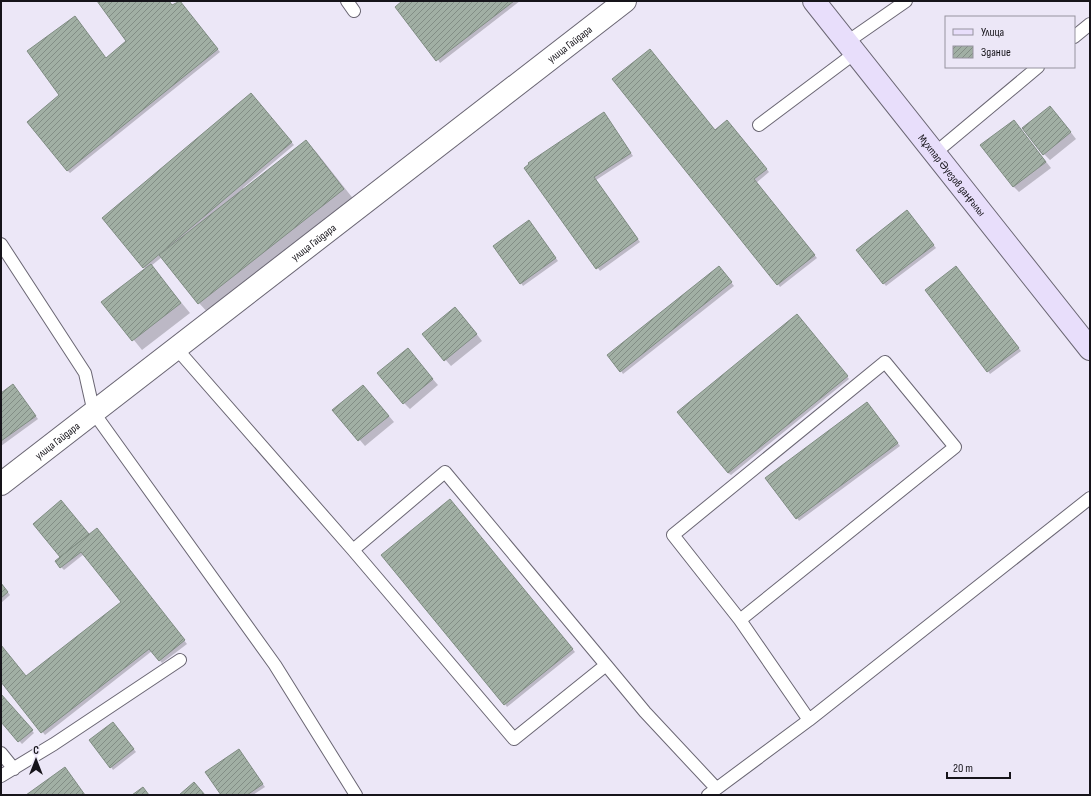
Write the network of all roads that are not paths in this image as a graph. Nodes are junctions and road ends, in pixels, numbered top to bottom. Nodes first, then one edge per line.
1 (347, 1) edge
2 (625, 1) edge
3 (814, 1) edge
4 (906, 1) edge
5 (354, 11) dead end
6 (1090, 24) edge
7 (1075, 36) edge
8 (851, 47) junction
9 (1037, 68) edge
10 (759, 125) dead end
11 (935, 153) junction
12 (1, 244) edge
13 (176, 348) junction
14 (1090, 349) edge
15 (94, 413) junction
16 (1, 484) edge
17 (1090, 498) edge
18 (353, 550) junction
19 (740, 620) junction
20 (180, 660) dead end
21 (606, 664) junction
22 (809, 720) junction
23 (1, 753) edge
24 (14, 769) junction
25 (1, 776) edge
26 (712, 792) edge
27 (356, 795) edge

1 - 5 lane
2 - 13 street, улица Гайдара
3 - 8 main road, Мұхтар Әуезов даңғылы
4 - 8 lane
6 - 7 lane
8 - 10 lane
8 - 11 main road, Мұхтар Әуезов даңғылы
9 - 11 lane
11 - 14 main road, Мұхтар Әуезов даңғылы
12 - 15 lane
13 - 15 street, улица Гайдара
13 - 18 lane
15 - 16 street, улица Гайдара
15 - 27 lane
17 - 22 lane
18 - 21 lane
18 - 21 lane
19 - 19 lane
19 - 22 lane
20 - 24 lane
21 - 26 lane
22 - 26 lane
23 - 24 lane
24 - 25 lane

